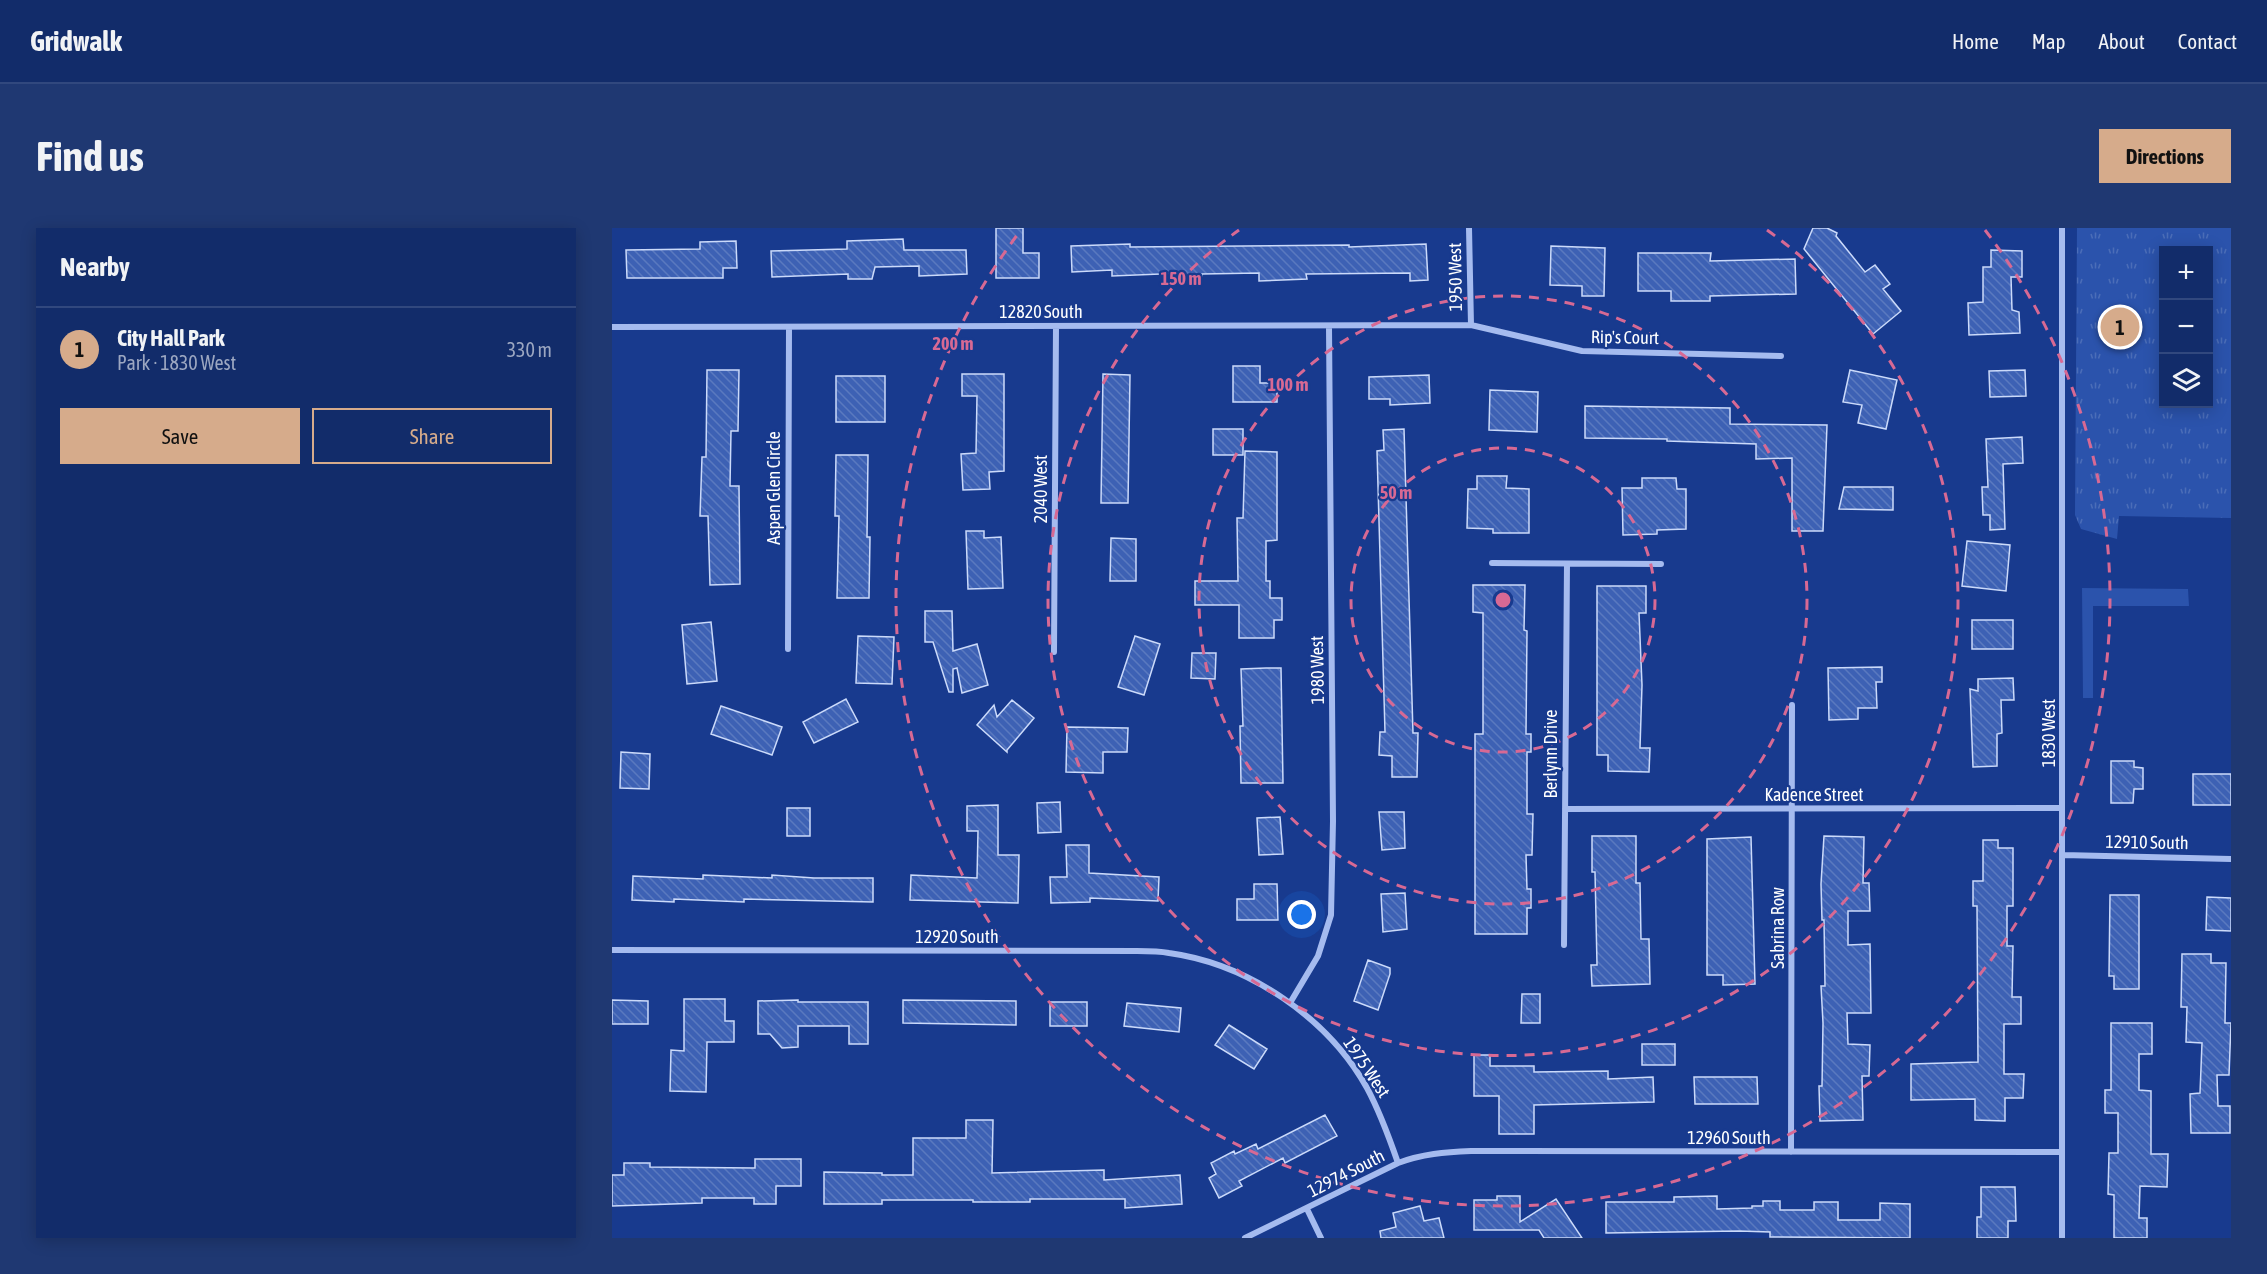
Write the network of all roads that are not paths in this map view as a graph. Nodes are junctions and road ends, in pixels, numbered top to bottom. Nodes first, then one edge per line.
1 (1469, 228) edge
2 (2062, 228) edge
3 (1056, 326) junction
4 (1471, 326) junction
5 (612, 327) edge
6 (1329, 327) junction
7 (789, 328) junction
8 (1781, 356) dead end
9 (1492, 563) dead end
10 (1567, 564) junction
11 (1661, 564) dead end
12 (788, 649) dead end
13 (1054, 652) dead end
14 (1792, 705) dead end
15 (2062, 808) junction
16 (1792, 809) junction
17 (1565, 810) junction
18 (2063, 855) junction
19 (2231, 859) edge
20 (1564, 945) dead end
21 (612, 950) edge
22 (1290, 1003) junction
23 (1791, 1152) junction
24 (2062, 1152) junction
25 (1398, 1163) junction
26 (1307, 1209) junction
27 (1245, 1238) edge
28 (1321, 1238) edge
29 (2061, 1238) edge

1 - 4 street, 1950 West
2 - 15 street, 1830 West
3 - 6 street, 12820 South
3 - 7 street, 12820 South
3 - 13 street, 2040 West
4 - 6 street, 12820 South
4 - 8 street, Rip's Court
5 - 7 street, 12820 South
6 - 22 street, 1980 West
7 - 12 street, Aspen Glen Circle
9 - 10 street
10 - 11 street
10 - 17 street, Berlynn Drive
14 - 16 street, Sabrina Row
15 - 16 street, Kadence Street
15 - 18 street, 1830 West
16 - 17 street, Kadence Street
16 - 23 street, Sabrina Row
17 - 20 street, Berlynn Drive
18 - 19 street, 12910 South
18 - 24 street, 1830 West
21 - 22 street, 12920 South
22 - 25 street, 1975 West
23 - 24 street, 12960 South
23 - 25 street, 12960 South
24 - 29 street, 1830 West
25 - 26 street, 12974 South
26 - 27 street, 12974 South
26 - 28 street, 12974 South

